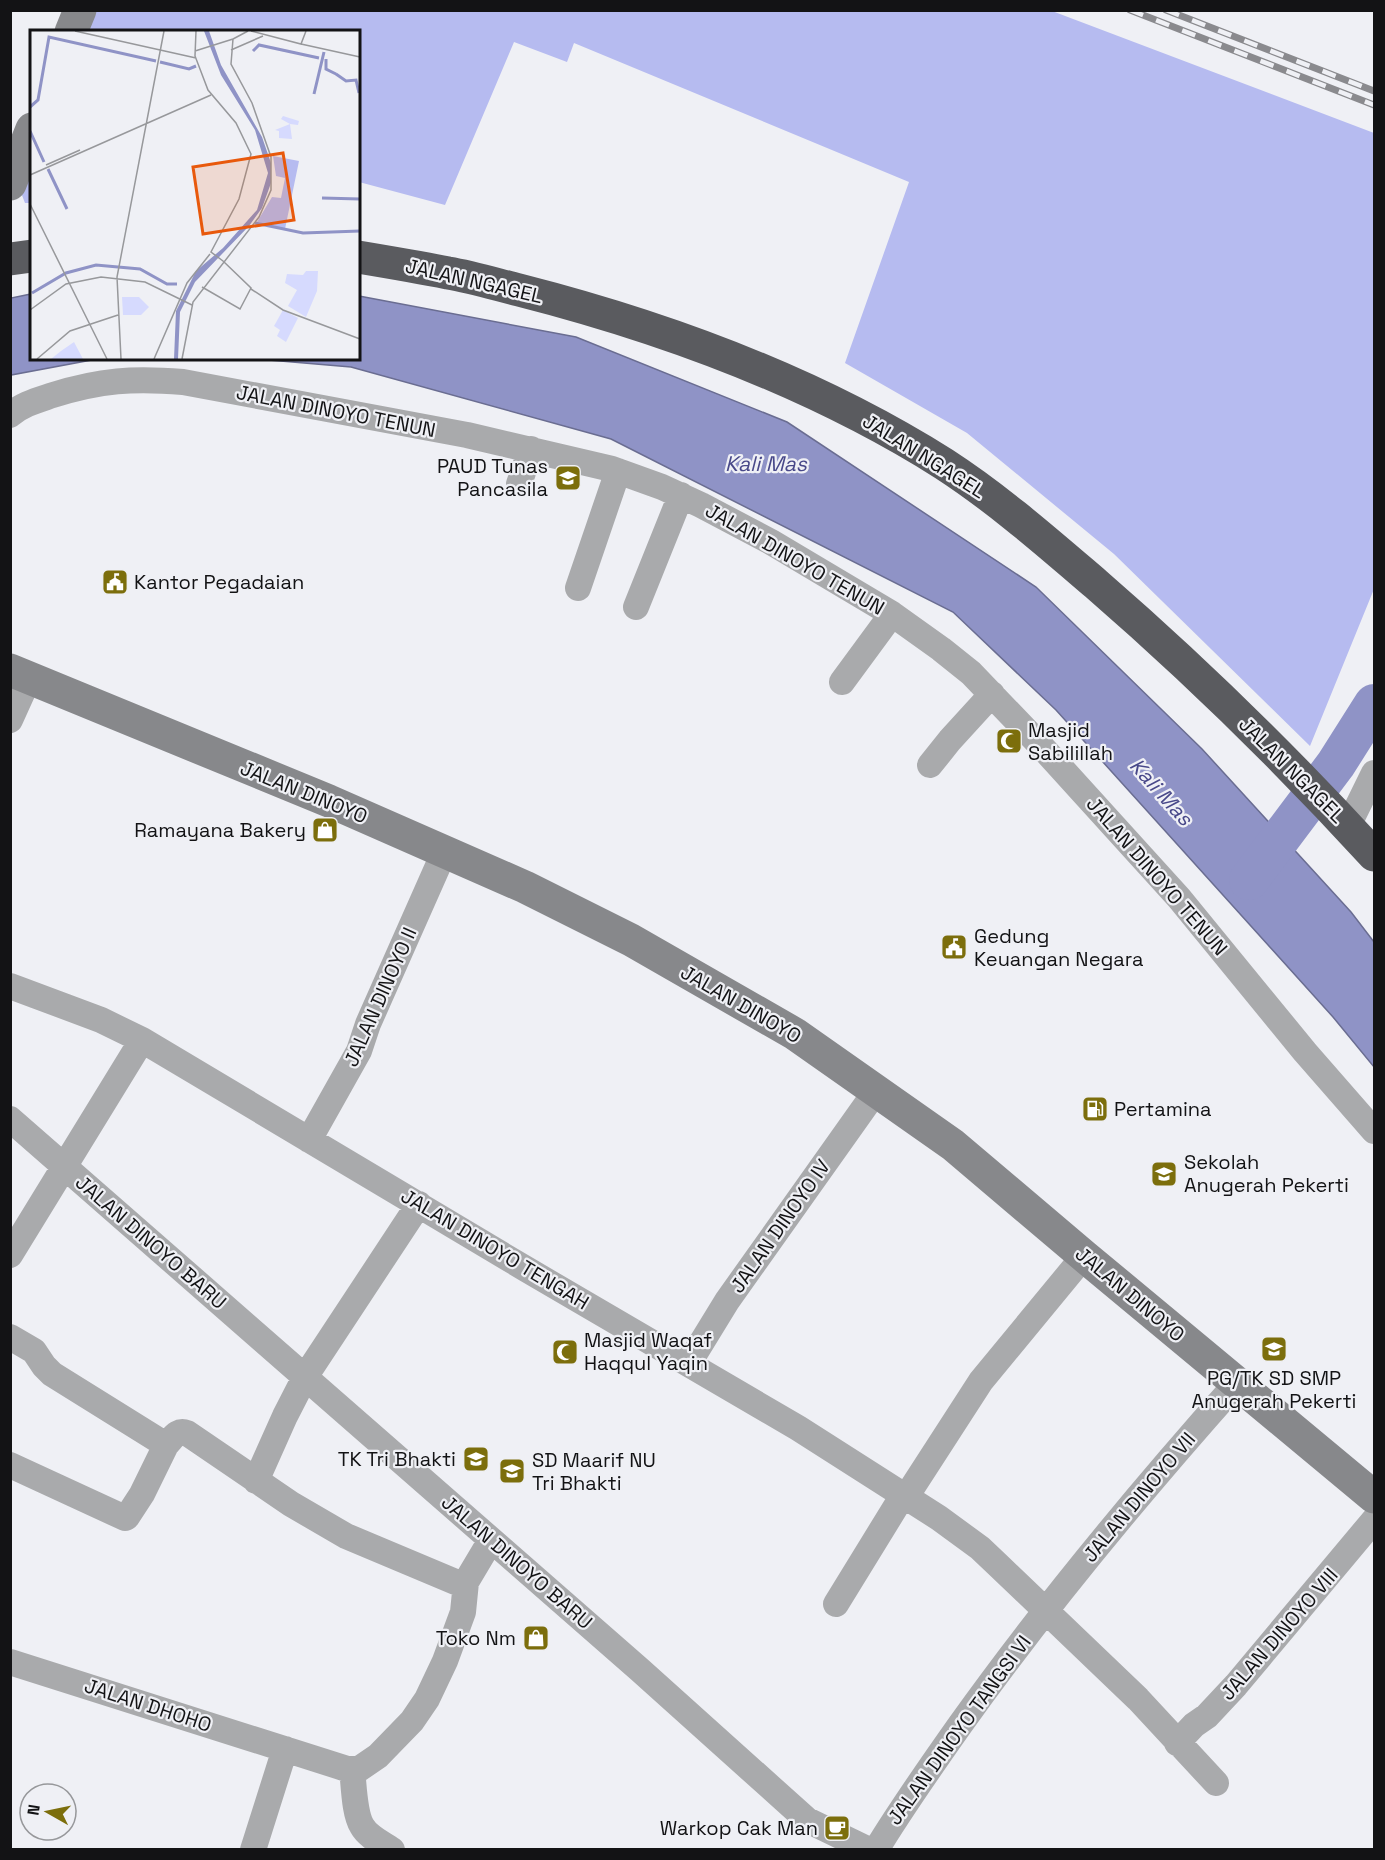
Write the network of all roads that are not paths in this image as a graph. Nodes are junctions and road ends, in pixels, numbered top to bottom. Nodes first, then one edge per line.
1 (80, 10) edge
2 (72, 30) edge
3 (30, 134) edge
4 (10, 184) edge
5 (30, 256) edge
6 (360, 257) edge
7 (10, 259) edge
8 (10, 415) edge
9 (531, 449) junction
10 (618, 471) junction
11 (519, 484) dead end
12 (681, 495) junction
13 (578, 588) dead end
14 (636, 607) dead end
15 (892, 614) junction
16 (20, 674) edge
17 (842, 682) dead end
18 (992, 694) junction
19 (10, 720) edge
20 (930, 765) dead end
21 (1374, 773) edge
22 (1341, 818) junction
23 (446, 853) junction
24 (1374, 855) edge
25 (10, 986) edge
26 (142, 1040) junction
27 (876, 1091) junction
28 (10, 1119) edge
29 (1374, 1131) edge
30 (309, 1140) junction
31 (65, 1168) junction
32 (419, 1204) junction
33 (10, 1255) edge
34 (1083, 1256) junction
35 (10, 1337) edge
36 (689, 1363) junction
37 (305, 1377) junction
38 (1236, 1384) junction
39 (166, 1445) junction
40 (10, 1466) edge
41 (256, 1481) junction
42 (904, 1496) junction
43 (1374, 1497) edge
44 (1374, 1520) edge
45 (491, 1540) junction
46 (465, 1586) junction
47 (836, 1604) dead end
48 (1044, 1612) junction
49 (10, 1662) edge
50 (1177, 1743) junction
51 (285, 1749) junction
52 (352, 1769) junction
53 (1216, 1783) dead end
54 (252, 1850) edge
55 (392, 1850) edge
56 (869, 1850) edge
57 (876, 1850) edge

1 - 2 main road
3 - 4 main road
5 - 7 highway
6 - 22 highway, JALAN NGAGEL
8 - 9 street, JALAN DINOYO TENUN
9 - 10 street, JALAN DINOYO TENUN
9 - 11 street
10 - 12 street, JALAN DINOYO TENUN
10 - 13 street
12 - 14 street
12 - 15 street, JALAN DINOYO TENUN
15 - 17 street
15 - 18 street, JALAN DINOYO TENUN
16 - 19 street
16 - 23 main road, JALAN DINOYO
18 - 20 street
18 - 29 street, JALAN DINOYO TENUN
21 - 22 street
22 - 24 highway, JALAN NGAGEL
23 - 27 main road, JALAN DINOYO
23 - 30 street, JALAN DINOYO II
25 - 26 street, JALAN DINOYO TENGAH
26 - 30 street, JALAN DINOYO TENGAH
26 - 31 street
27 - 34 main road, JALAN DINOYO
27 - 36 street, JALAN DINOYO IV
28 - 31 street, JALAN DINOYO BARU
30 - 32 street, JALAN DINOYO TENGAH
31 - 33 street
31 - 37 street, JALAN DINOYO BARU
32 - 36 street, JALAN DINOYO TENGAH
32 - 37 street
34 - 38 main road, JALAN DINOYO
34 - 42 street
35 - 39 street
36 - 42 street, JALAN DINOYO TENGAH
37 - 41 street
37 - 45 street, JALAN DINOYO BARU
38 - 43 main road, JALAN DINOYO
38 - 48 street, JALAN DINOYO VII
39 - 40 street
39 - 41 street
41 - 46 street
42 - 47 street
42 - 48 street, JALAN DINOYO TENGAH
44 - 50 street, JALAN DINOYO VIII
45 - 46 street
45 - 56 street, JALAN DINOYO BARU
46 - 52 street
48 - 50 street, JALAN DINOYO TENGAH
48 - 57 street, JALAN DINOYO TANGSI VI
49 - 51 street, JALAN DHOHO
50 - 53 street, JALAN DINOYO TENGAH
51 - 52 street, JALAN DHOHO
51 - 54 street
52 - 55 street

